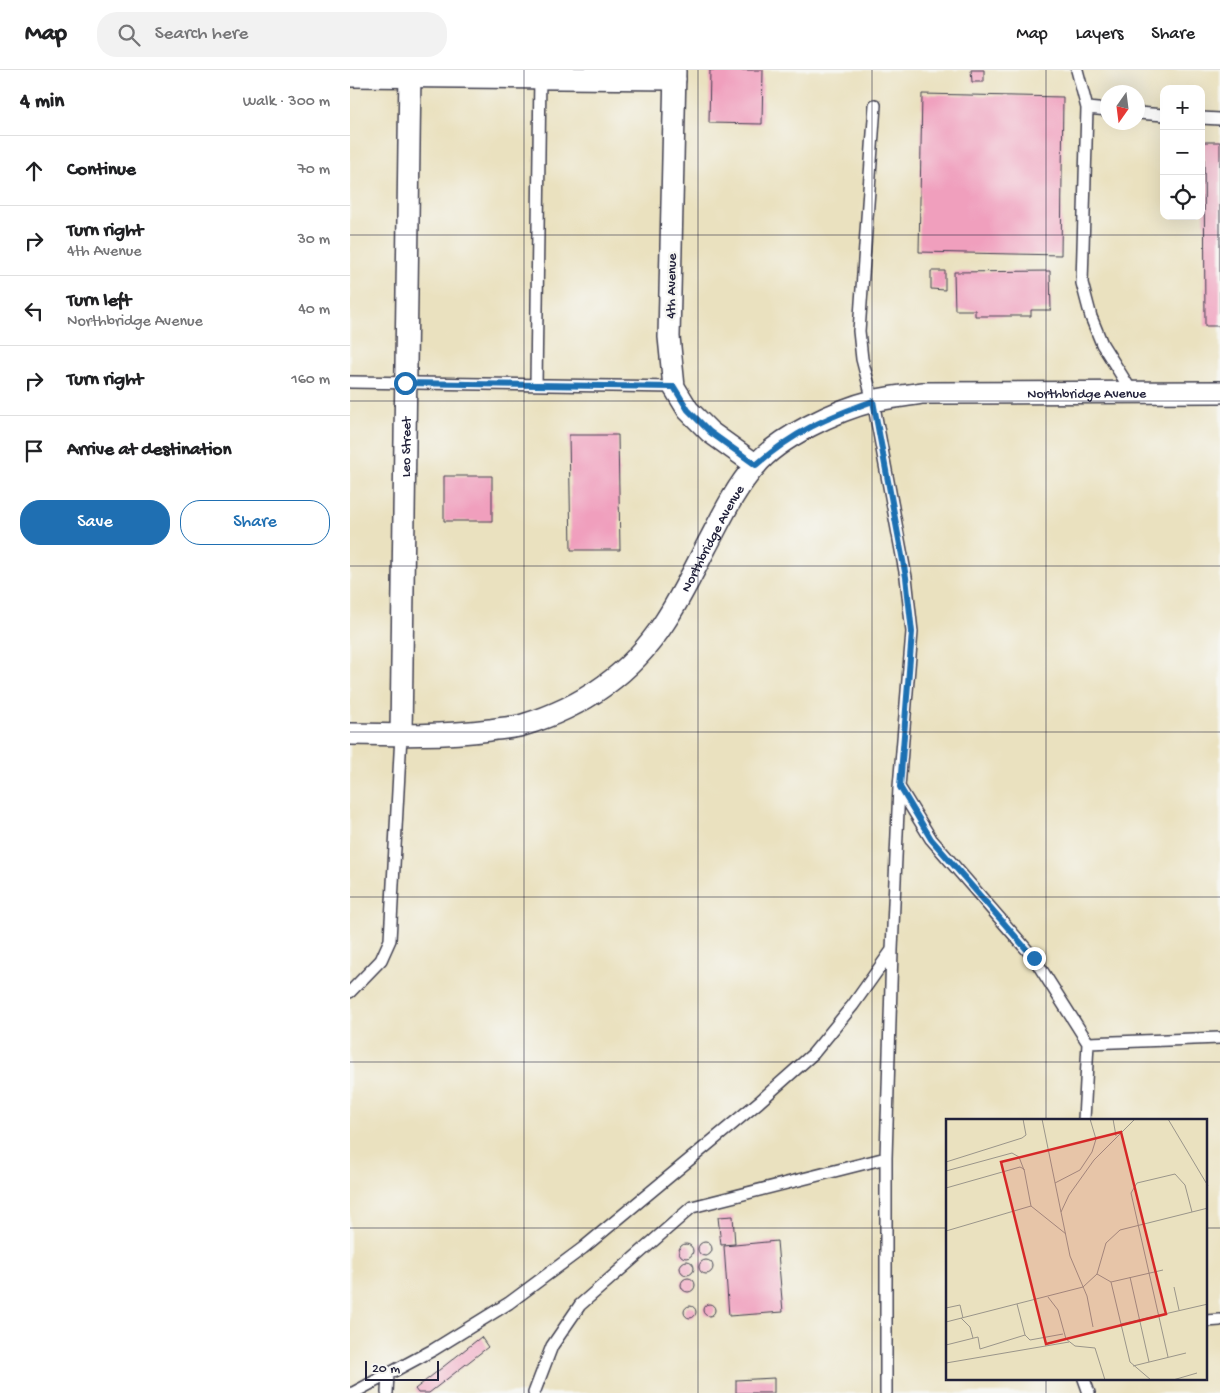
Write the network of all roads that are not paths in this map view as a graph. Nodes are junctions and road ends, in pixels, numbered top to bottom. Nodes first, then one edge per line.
1 (1077, 70) edge
2 (410, 74) edge
3 (540, 74) edge
4 (675, 74) edge
5 (350, 76) edge
6 (875, 105) dead end
7 (1087, 108) junction
8 (1100, 109) edge
9 (1145, 114) edge
10 (1160, 115) edge
11 (1205, 118) edge
12 (1220, 120) edge
13 (350, 382) edge
14 (405, 383) junction
15 (536, 385) junction
16 (674, 387) junction
17 (1132, 392) junction
18 (1220, 392) edge
19 (873, 401) junction
20 (756, 465) junction
21 (350, 734) edge
22 (401, 735) junction
23 (900, 787) junction
24 (892, 950) junction
25 (350, 992) edge
26 (1220, 1038) edge
27 (1088, 1043) junction
28 (1084, 1119) edge
29 (886, 1158) junction
30 (388, 1374) junction
31 (1084, 1380) edge
32 (353, 1393) edge
33 (387, 1393) edge
34 (534, 1393) edge
35 (886, 1393) edge
36 (1089, 1393) edge

1 - 7 lane
2 - 3 street
2 - 5 street
2 - 14 street, Leo Street
3 - 4 street
3 - 15 lane
4 - 16 street, 4th Avenue
6 - 19 lane
7 - 8 lane
7 - 17 lane
9 - 10 lane
11 - 12 lane
13 - 14 lane
14 - 15 lane
14 - 22 street, Leo Street
15 - 16 lane
16 - 20 street, 4th Avenue
17 - 18 street, Northbridge Avenue
17 - 19 street, Northbridge Avenue
19 - 20 street, Northbridge Avenue
19 - 23 lane
20 - 22 street, Northbridge Avenue
21 - 22 street, Northbridge Avenue
22 - 25 lane
23 - 24 lane
23 - 27 lane
24 - 29 lane
24 - 30 lane
26 - 27 lane
27 - 28 lane
29 - 34 lane
29 - 35 lane
30 - 32 lane
30 - 33 lane
31 - 36 lane

